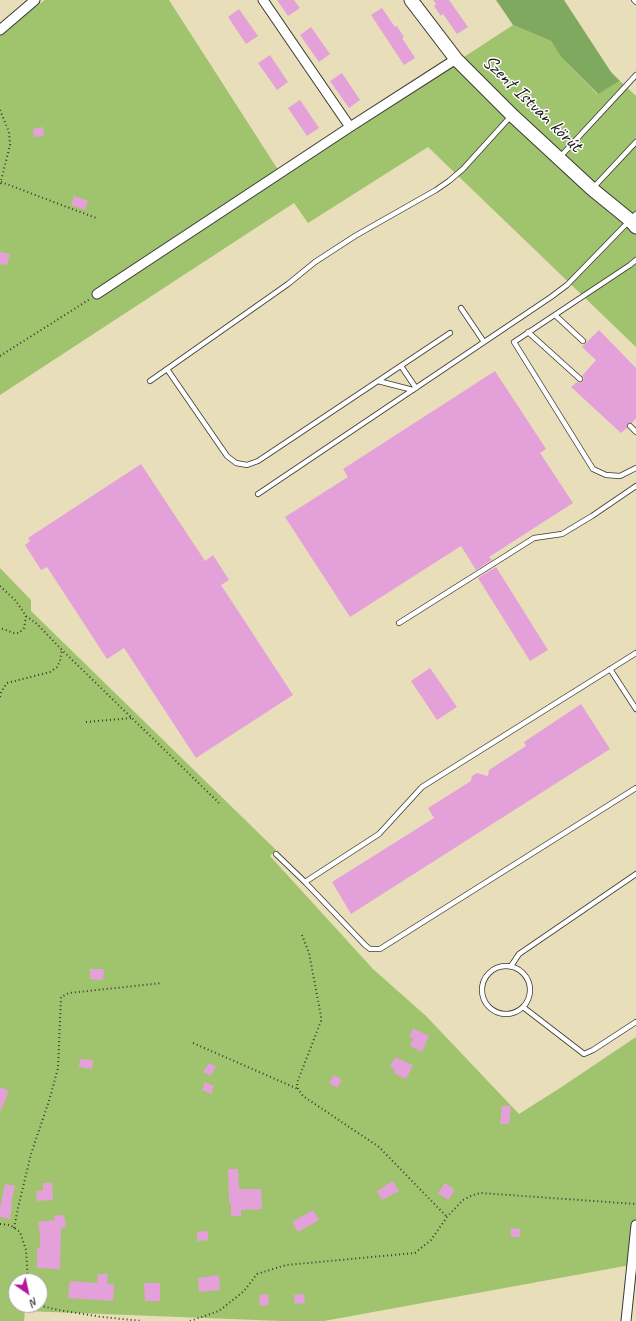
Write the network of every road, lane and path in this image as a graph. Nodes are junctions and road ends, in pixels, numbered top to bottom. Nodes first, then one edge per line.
1 (35, 0) edge
2 (263, 0) edge
3 (411, 0) edge
4 (0, 30) edge
5 (456, 59) junction
6 (636, 75) edge
7 (0, 110) edge
8 (512, 115) junction
9 (350, 128) junction
10 (636, 142) edge
11 (559, 158) junction
12 (0, 184) edge
13 (592, 189) junction
14 (96, 218) dead end
15 (634, 220) edge
16 (636, 260) edge
17 (97, 294) joint
18 (462, 308) dead end
19 (555, 315) junction
20 (528, 332) junction
21 (450, 333) dead end
22 (583, 340) dead end
23 (484, 342) junction
24 (0, 356) edge
25 (401, 366) junction
26 (167, 369) junction
27 (580, 379) dead end
28 (150, 381) dead end
29 (378, 381) junction
30 (415, 389) junction
31 (630, 426) dead end
32 (636, 432) edge
33 (636, 468) edge
34 (636, 486) edge
35 (258, 494) dead end
36 (0, 586) edge
37 (26, 616) junction
38 (399, 623) dead end
39 (0, 628) edge
40 (62, 650) junction
41 (636, 653) edge
42 (610, 669) junction
43 (0, 697) edge
44 (636, 709) edge
45 (132, 718) junction
46 (86, 722) dead end
47 (636, 788) edge
48 (220, 803) dead end
49 (276, 854) dead end
50 (636, 874) edge
51 (305, 882) junction
52 (302, 935) dead end
53 (511, 966) junction
54 (162, 983) dead end
55 (523, 1006) junction
56 (636, 1022) edge
57 (193, 1043) dead end
58 (298, 1089) junction
59 (636, 1204) edge
60 (447, 1217) junction
61 (0, 1224) edge
62 (636, 1225) edge
63 (14, 1228) junction
64 (27, 1273) edge
65 (48, 1308) edge
66 (142, 1321) edge
67 (190, 1321) edge
68 (626, 1321) edge

1 - 4 street
2 - 9 street
3 - 5 street, Szent István körút
5 - 8 street, Szent István körút
5 - 9 street
6 - 11 lane
7 - 12 path
8 - 11 street, Szent István körút
8 - 26 lane
9 - 17 street
10 - 13 lane
11 - 13 street, Szent István körút
12 - 14 path
13 - 15 street, Szent István körút
15 - 23 lane
16 - 19 lane
17 - 24 path
18 - 23 lane
19 - 20 lane
19 - 22 lane
20 - 27 lane
20 - 33 lane
21 - 25 lane
23 - 30 lane
25 - 29 lane
25 - 30 lane
26 - 28 lane
26 - 29 lane
29 - 30 lane
30 - 35 lane
31 - 32 lane
34 - 38 lane
36 - 37 path
37 - 39 path
37 - 40 path
40 - 43 path
40 - 45 path
41 - 42 lane
42 - 44 lane
42 - 51 lane
45 - 46 path
45 - 48 path
47 - 51 lane
49 - 51 lane
50 - 53 lane
52 - 58 path
53 - 55 lane
53 - 55 lane
54 - 63 path
55 - 56 lane
57 - 58 path
58 - 60 path
59 - 60 path
60 - 67 path
61 - 63 path
62 - 68 street
63 - 64 path
65 - 66 path

